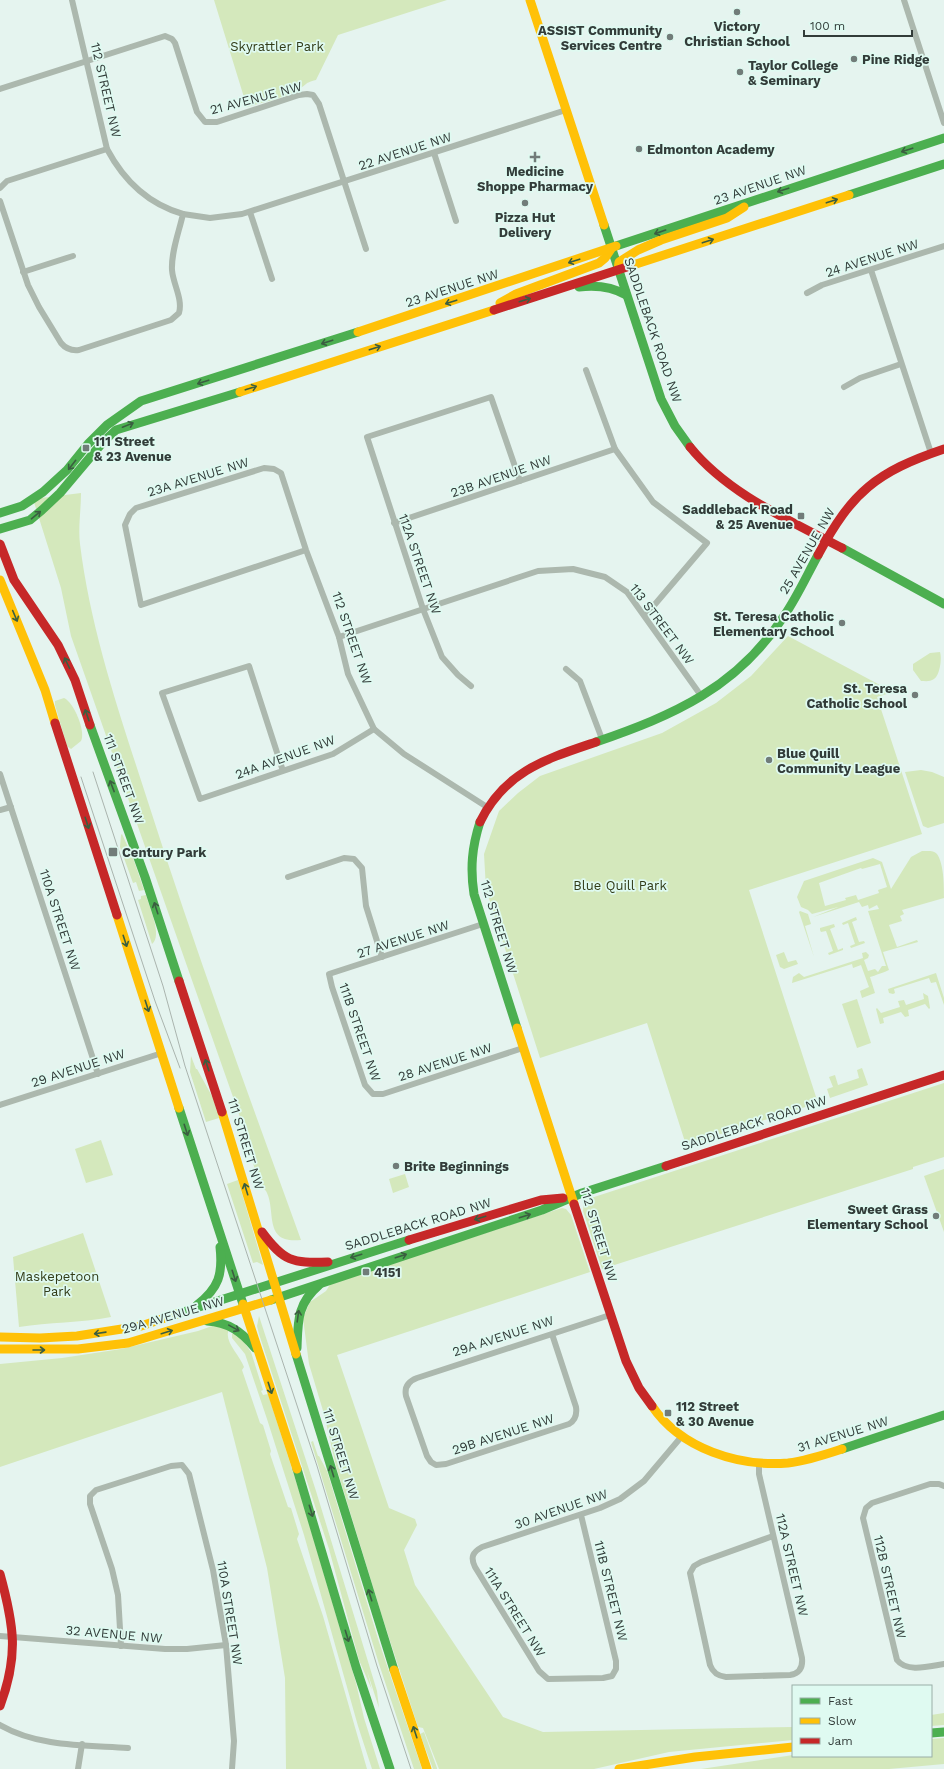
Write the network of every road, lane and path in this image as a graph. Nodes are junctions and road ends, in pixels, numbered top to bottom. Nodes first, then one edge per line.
1 (72, 0) edge
2 (530, 0) edge
3 (904, 0) edge
4 (86, 61) junction
5 (0, 89) edge
6 (566, 110) junction
7 (944, 123) edge
8 (944, 138) edge
9 (107, 149) junction
10 (434, 153) junction
11 (944, 164) edge
12 (344, 182) junction
13 (0, 188) edge
14 (755, 200) junction
15 (0, 201) edge
16 (250, 212) junction
17 (183, 214) junction
18 (456, 221) dead end
19 (944, 246) edge
20 (366, 249) dead end
21 (611, 249) junction
22 (73, 256) dead end
23 (618, 270) junction
24 (871, 270) junction
25 (23, 272) junction
26 (272, 279) dead end
27 (561, 288) junction
28 (807, 294) dead end
29 (626, 295) junction
30 (481, 313) junction
31 (901, 364) junction
32 (586, 370) dead end
33 (844, 387) dead end
34 (615, 449) junction
35 (944, 449) edge
36 (931, 453) junction
37 (274, 468) joint
38 (520, 481) junction
39 (0, 513) edge
40 (394, 523) junction
41 (0, 529) edge
42 (827, 540) junction
43 (0, 544) edge
44 (306, 550) junction
45 (0, 580) edge
46 (944, 604) edge
47 (423, 609) junction
48 (645, 616) junction
49 (339, 637) junction
50 (566, 669) dead end
51 (471, 686) dead end
52 (702, 697) junction
53 (374, 729) junction
54 (602, 739) junction
55 (283, 771) junction
56 (0, 774) edge
57 (11, 807) junction
58 (487, 807) junction
59 (0, 810) edge
60 (288, 877) dead end
61 (484, 924) junction
62 (382, 957) junction
63 (329, 974) joint
64 (523, 1048) junction
65 (162, 1053) junction
66 (98, 1074) junction
67 (944, 1075) edge
68 (373, 1094) joint
69 (0, 1105) edge
70 (572, 1197) junction
71 (257, 1226) junction
72 (219, 1232) junction
73 (340, 1261) junction
74 (324, 1281) junction
75 (274, 1282) junction
76 (239, 1293) junction
77 (278, 1297) junction
78 (244, 1308) junction
79 (178, 1314) junction
80 (610, 1315) junction
81 (202, 1321) junction
82 (552, 1334) junction
83 (0, 1337) edge
84 (0, 1349) edge
85 (258, 1351) junction
86 (297, 1355) junction
87 (944, 1415) edge
88 (682, 1436) junction
89 (434, 1464) joint
90 (759, 1464) junction
91 (943, 1486) edge
92 (581, 1515) junction
93 (774, 1536) junction
94 (472, 1556) joint
95 (0, 1574) edge
96 (0, 1636) edge
97 (14, 1637) junction
98 (226, 1645) junction
99 (121, 1646) junction
100 (944, 1664) edge
101 (545, 1677) joint
102 (0, 1706) edge
103 (0, 1725) edge
104 (944, 1732) edge
105 (932, 1733) edge
106 (82, 1744) junction
107 (382, 1744) junction
108 (792, 1747) edge
109 (128, 1748) dead end
110 (695, 1756) junction
111 (78, 1769) edge
112 (232, 1769) edge
113 (387, 1769) edge
114 (390, 1769) edge
115 (427, 1769) edge
116 (619, 1769) edge
117 (659, 1769) edge

1 - 4 street, 112 STREET NW
2 - 6 main road, SADDLEBACK ROAD NW
3 - 7 street
4 - 5 street
4 - 9 street, 112 STREET NW
4 - 12 street, 21 AVENUE NW
6 - 10 street, 22 AVENUE NW
6 - 21 main road, SADDLEBACK ROAD NW
8 -> 14 main road, 23 AVENUE NW
9 - 13 street
9 - 17 street, 112 STREET NW
10 - 12 street, 22 AVENUE NW
10 - 18 street
23 -> 11 main road
12 - 16 street, 22 AVENUE NW
12 - 20 street
14 -> 21 main road, 23 AVENUE NW
14 - 23 main road
15 - 25 street
16 - 17 street, 22 AVENUE NW
16 - 26 street
17 - 25 street
19 - 24 street, 24 AVENUE NW
21 - 23 main road, SADDLEBACK ROAD NW
21 - 30 main road
21 -> 39 main road, 23 AVENUE NW
22 - 25 street
23 - 27 main road
23 - 29 main road, SADDLEBACK ROAD NW
24 - 28 street, 24 AVENUE NW
24 - 31 street
27 - 29 main road
30 -> 27 main road
29 - 42 main road, SADDLEBACK ROAD NW
41 -> 30 main road
31 - 33 street
31 - 36 street
32 - 34 street
34 - 38 street, 23B AVENUE NW
34 - 48 street
35 - 36 main road, 25 AVENUE NW
36 - 42 main road, 25 AVENUE NW
37 - 44 street, 112 STREET NW
37 - 44 street, 23A AVENUE NW
38 - 40 street, 23B AVENUE NW
38 - 40 street, 112A STREET NW
40 - 47 street, 112A STREET NW
42 - 46 main road, SADDLEBACK ROAD NW
42 - 52 main road, 25 AVENUE NW
71 -> 43 main road, 111 STREET NW
44 - 49 street, 112 STREET NW
45 -> 65 main road
47 - 48 street, 113 STREET NW
47 - 49 street
47 - 51 street, 112A STREET NW
48 - 52 street, 113 STREET NW
49 - 53 street, 112 STREET NW
50 - 54 street
52 - 54 main road, 25 AVENUE NW
53 - 55 street, 24A AVENUE NW
53 - 58 street, 112 STREET NW
54 - 58 main road, 25 AVENUE NW
55 - 55 street, 24A AVENUE NW
56 - 57 street, 110A STREET NW
57 - 59 street
57 - 66 street, 110A STREET NW
58 - 61 main road, 112 STREET NW
60 - 62 street
61 - 62 street, 27 AVENUE NW
61 - 64 main road, 112 STREET NW
62 - 63 street, 27 AVENUE NW
63 - 68 street, 111B STREET NW
64 - 68 street, 28 AVENUE NW
64 - 70 main road, 112 STREET NW
65 - 66 street, 29 AVENUE NW
65 -> 72 main road
66 - 69 street, 29 AVENUE NW
67 - 70 main road, SADDLEBACK ROAD NW
70 -> 73 main road, SADDLEBACK ROAD NW
74 -> 70 main road, SADDLEBACK ROAD NW
70 - 80 main road, 112 STREET NW
71 - 73 main road
71 - 75 main road, 111 STREET NW
72 -> 76 main road
72 - 79 main road
73 - 75 main road, SADDLEBACK ROAD NW
74 - 77 main road, SADDLEBACK ROAD NW
86 -> 74 main road
75 - 76 main road, 29A AVENUE NW
75 - 77 main road, 111 STREET NW
76 - 78 main road
76 - 79 main road, 29A AVENUE NW
77 - 78 main road, 29A AVENUE NW
77 - 86 main road, 111 STREET NW
78 - 81 main road, 29A AVENUE NW
78 - 85 main road
79 -> 83 main road, 29A AVENUE NW
80 - 82 street, 29A AVENUE NW
80 - 88 main road, 112 STREET NW
84 -> 81 main road, 29A AVENUE NW
81 -> 85 main road
82 - 89 street, 29B AVENUE NW
82 - 89 street, 29A AVENUE NW
85 -> 107 main road
115 -> 86 main road, 111 STREET NW
87 - 90 main road, 31 AVENUE NW
88 - 90 main road, 31 AVENUE NW
88 - 92 street, 30 AVENUE NW
90 - 93 street, 112A STREET NW
91 - 100 street, 112B STREET NW
92 - 94 street, 30 AVENUE NW
92 - 101 street, 111B STREET NW
93 - 93 street, 112A STREET NW
94 - 101 street, 111A STREET NW
95 - 97 main road
96 - 97 street, 32 AVENUE NW
97 - 99 street, 32 AVENUE NW
97 - 102 main road
98 - 99 street, 32 AVENUE NW
98 - 99 street, 110A STREET NW
98 - 112 street, 110A STREET NW
103 - 106 street
104 - 105 main road
106 - 109 street
106 - 111 street
107 - 113 main road
107 - 114 main road
108 - 110 main road
110 - 116 main road
110 - 117 main road

